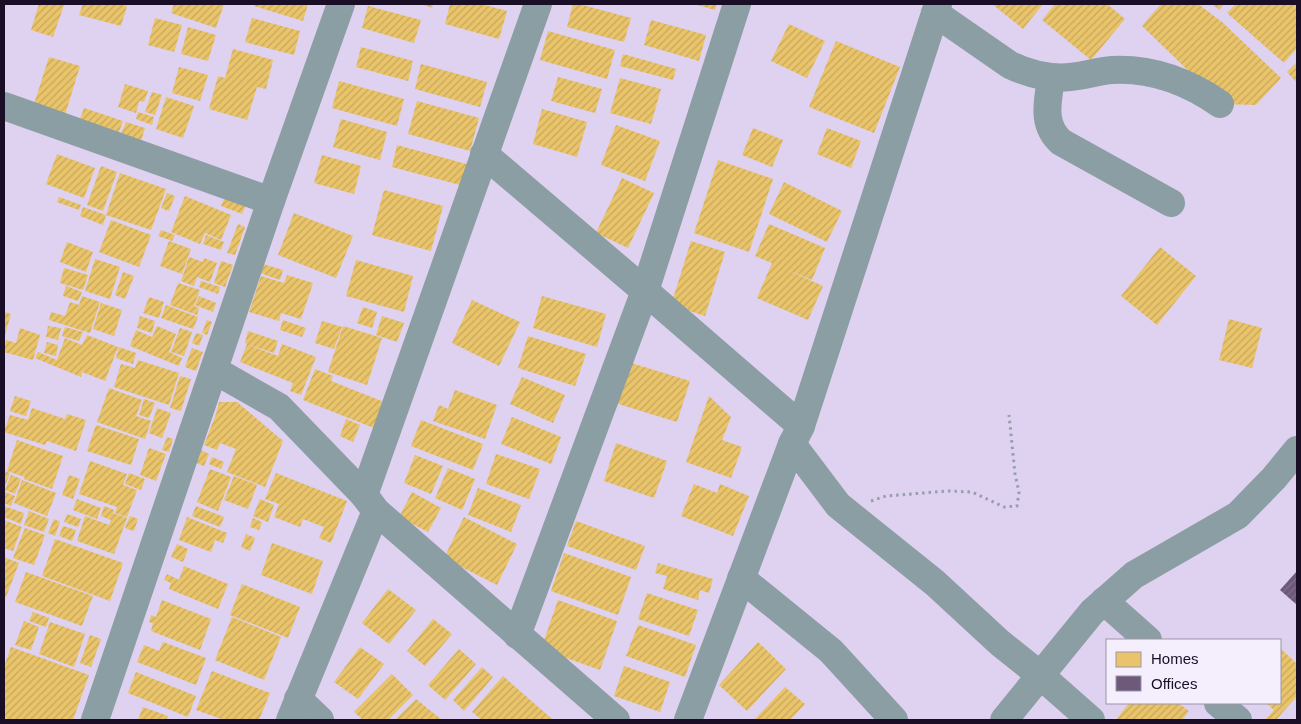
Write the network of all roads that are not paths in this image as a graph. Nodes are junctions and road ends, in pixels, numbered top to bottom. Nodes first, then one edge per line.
1 (341, 4) edge
2 (538, 4) edge
3 (737, 4) edge
4 (937, 8) edge
5 (1051, 78) junction
6 (1220, 104) dead end
7 (4, 106) edge
8 (484, 154) junction
9 (271, 201) junction
10 (1171, 203) dead end
11 (645, 290) junction
12 (214, 370) junction
13 (796, 435) junction
14 (1297, 450) edge
15 (370, 503) junction
16 (741, 578) junction
17 (1104, 601) junction
18 (517, 635) junction
19 (1147, 639) edge
20 (1040, 675) junction
21 (1219, 704) edge
22 (294, 710) edge
23 (94, 720) edge
24 (320, 720) edge
25 (616, 720) edge
26 (688, 720) edge
27 (894, 720) edge
28 (1004, 720) edge
29 (1091, 720) edge
30 (1238, 720) edge

1 - 9 street
2 - 8 street
3 - 11 street
4 - 5 street
4 - 13 street
5 - 6 street
5 - 10 street
7 - 9 street
8 - 11 street
8 - 15 street
9 - 12 street
11 - 13 street
11 - 18 street
12 - 15 street
12 - 23 street
13 - 16 street
13 - 20 street
14 - 17 street
15 - 18 street
15 - 22 street
16 - 26 street
16 - 27 street
17 - 19 street
17 - 20 street
18 - 25 street
20 - 28 street
20 - 29 street
21 - 30 street
22 - 24 street

